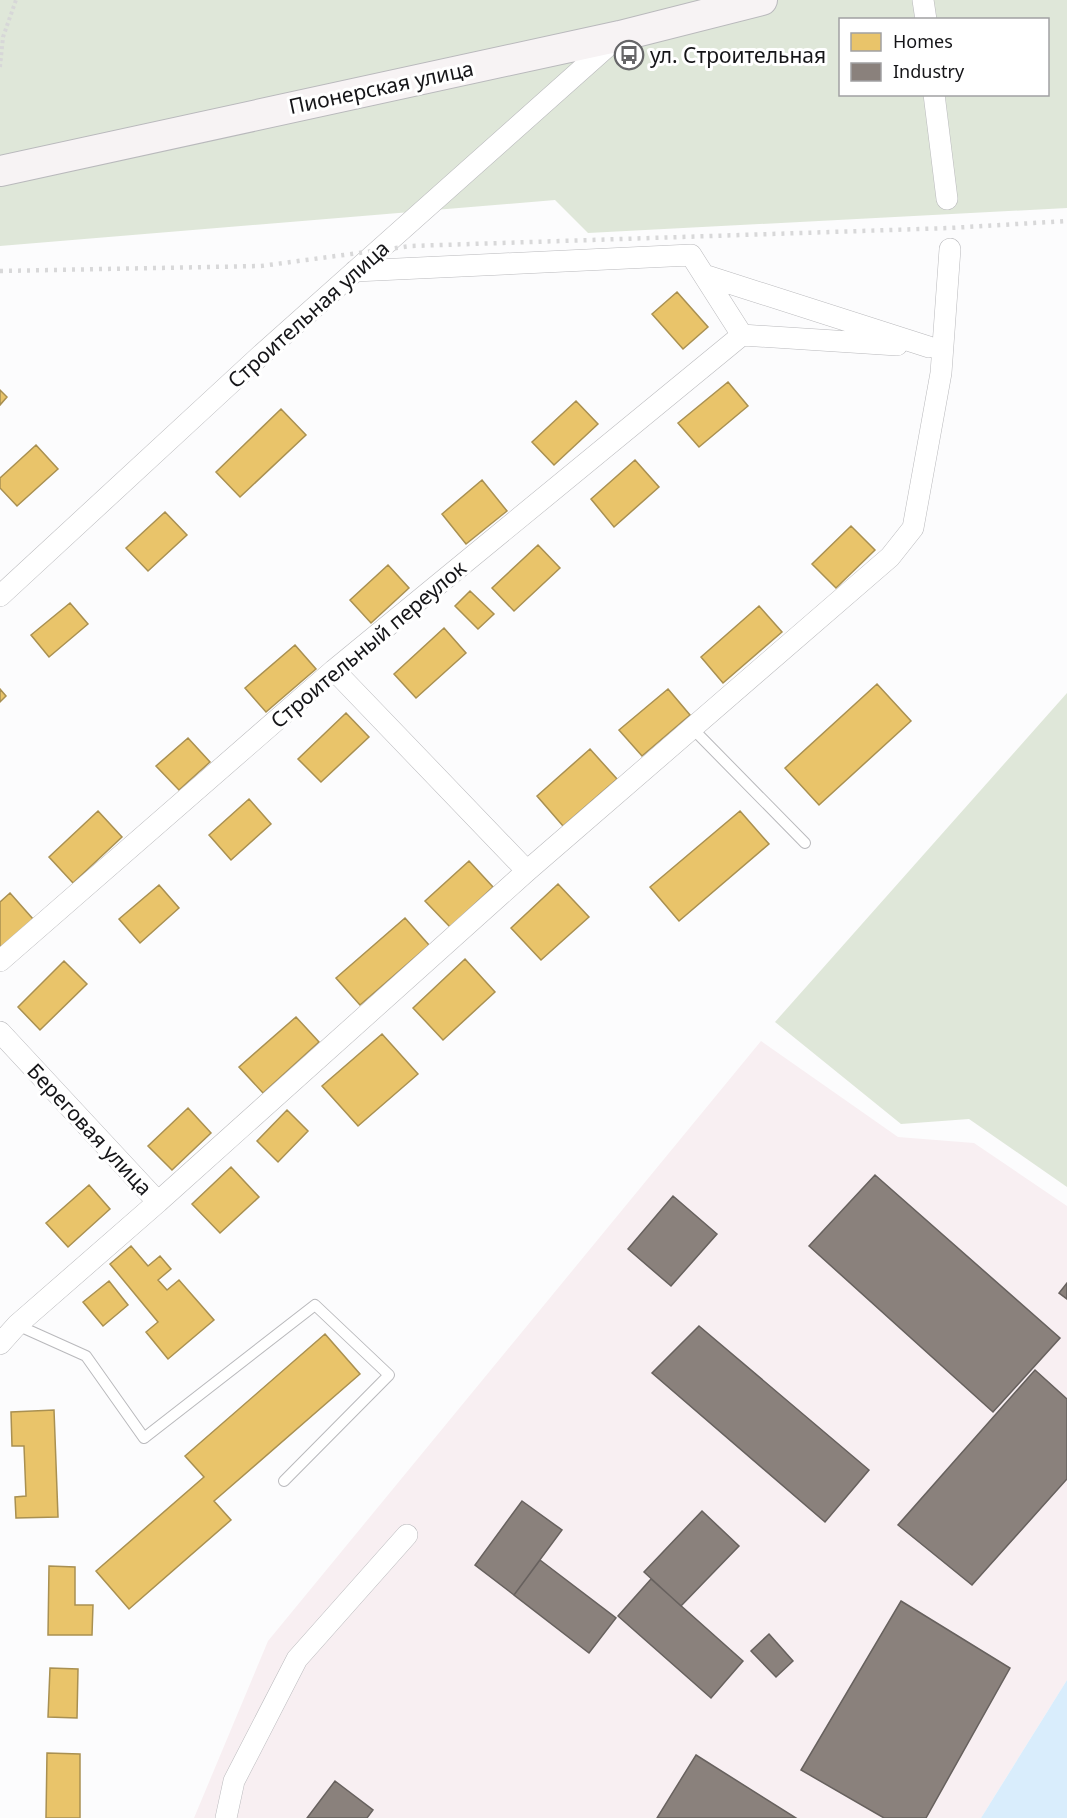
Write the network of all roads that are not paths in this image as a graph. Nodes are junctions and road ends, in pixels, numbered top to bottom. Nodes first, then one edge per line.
1 (762, 0) edge
2 (923, 0) edge
3 (926, 18) edge
4 (620, 36) junction
5 (934, 96) edge
6 (0, 171) edge
7 (947, 200) dead end
8 (950, 249) dead end
9 (355, 271) junction
10 (704, 275) junction
11 (742, 335) junction
12 (936, 347) junction
13 (0, 596) edge
14 (334, 670) junction
15 (692, 728) junction
16 (805, 843) dead end
17 (527, 871) junction
18 (0, 961) edge
19 (0, 1032) edge
20 (158, 1202) junction
21 (17, 1325) junction
22 (0, 1344) edge
23 (284, 1480) dead end
24 (407, 1535) dead end
25 (226, 1818) edge

1 - 4 street, Пионерская улица
2 - 3 street
4 - 6 street, Пионерская улица
4 - 9 street, Строительная улица
5 - 7 street
8 - 12 street
9 - 10 street
9 - 13 street, Строительная улица
10 - 11 street
10 - 12 street
11 - 12 street
11 - 14 street, Строительный переулок
12 - 15 street
14 - 17 street
14 - 18 street, Строительный переулок
15 - 16 lane
15 - 17 street
17 - 20 street
19 - 20 street, Береговая улица
20 - 21 street, Береговая улица
21 - 22 street, Береговая улица
21 - 23 lane
24 - 25 street

